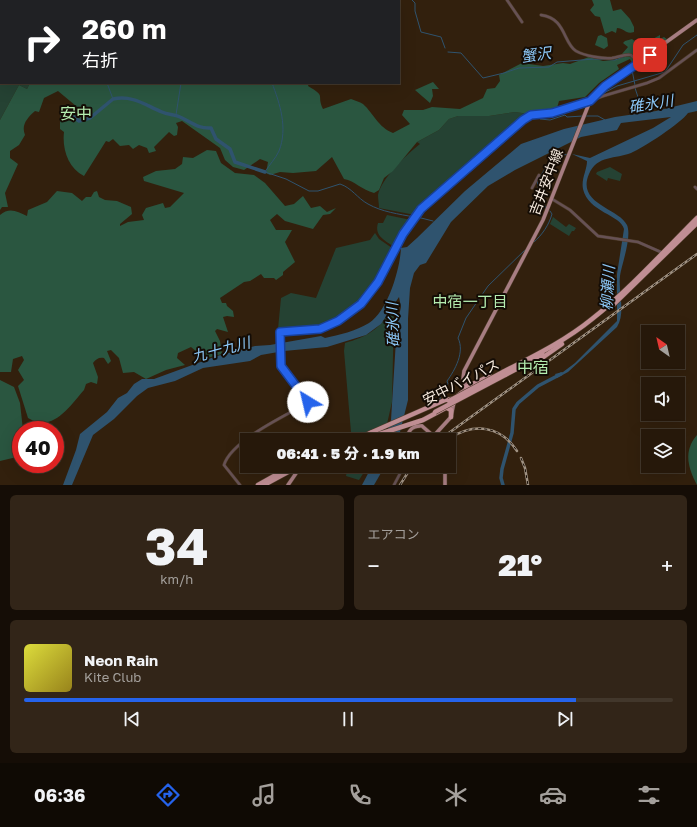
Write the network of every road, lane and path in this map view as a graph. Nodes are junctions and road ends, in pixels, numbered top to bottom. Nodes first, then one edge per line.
1 (507, 0) edge
2 (541, 15) dead end
3 (697, 20) edge
4 (522, 22) dead end
5 (697, 50) edge
6 (638, 63) junction
7 (590, 101) junction
8 (539, 175) dead end
9 (532, 188) dead end
10 (552, 199) junction
11 (697, 218) edge
12 (697, 223) edge
13 (664, 253) junction
14 (615, 301) junction
15 (570, 335) junction
16 (562, 344) junction
17 (504, 374) junction
18 (488, 378) junction
19 (492, 384) junction
20 (467, 388) junction
21 (468, 396) dead end
22 (454, 401) junction
23 (447, 408) junction
24 (451, 417) junction
25 (409, 421) junction
26 (370, 433) edge
27 (379, 433) edge
28 (409, 433) edge
29 (430, 433) edge
30 (436, 433) edge
31 (279, 473) edge
32 (287, 473) edge
33 (296, 473) edge
34 (400, 473) edge
35 (444, 473) edge
36 (240, 485) edge
37 (258, 485) edge
38 (264, 485) edge
39 (288, 485) edge
40 (394, 485) edge
41 (445, 485) edge

1 - 4 street
2 - 6 street
3 - 6 main road, 吉井安中線
5 - 7 street
6 - 7 main road, 吉井安中線
7 - 10 main road, 吉井安中線
7 - 36 street
8 - 9 street
10 - 13 street
10 - 20 main road, 吉井安中線
11 - 13 highway, 安中バイパス
12 - 13 highway, 安中バイパス
13 - 14 highway, 安中バイパス
14 - 15 highway, 安中バイパス
14 - 16 highway, 安中バイパス
15 - 17 highway, 安中バイパス
15 - 18 highway
16 - 17 highway, 安中バイパス
16 - 19 highway
17 - 25 highway, 安中バイパス, bridge
18 - 19 highway
18 - 20 highway
19 - 20 highway
20 - 21 street
20 - 22 main road
22 - 23 highway
22 - 24 main road
22 - 25 highway
23 - 24 highway
23 - 25 highway
24 - 30 main road
25 - 26 highway
25 - 27 highway
28 - 29 main road, bridge
31 - 37 highway
32 - 38 highway
33 - 39 main road
34 - 40 street
35 - 41 main road

